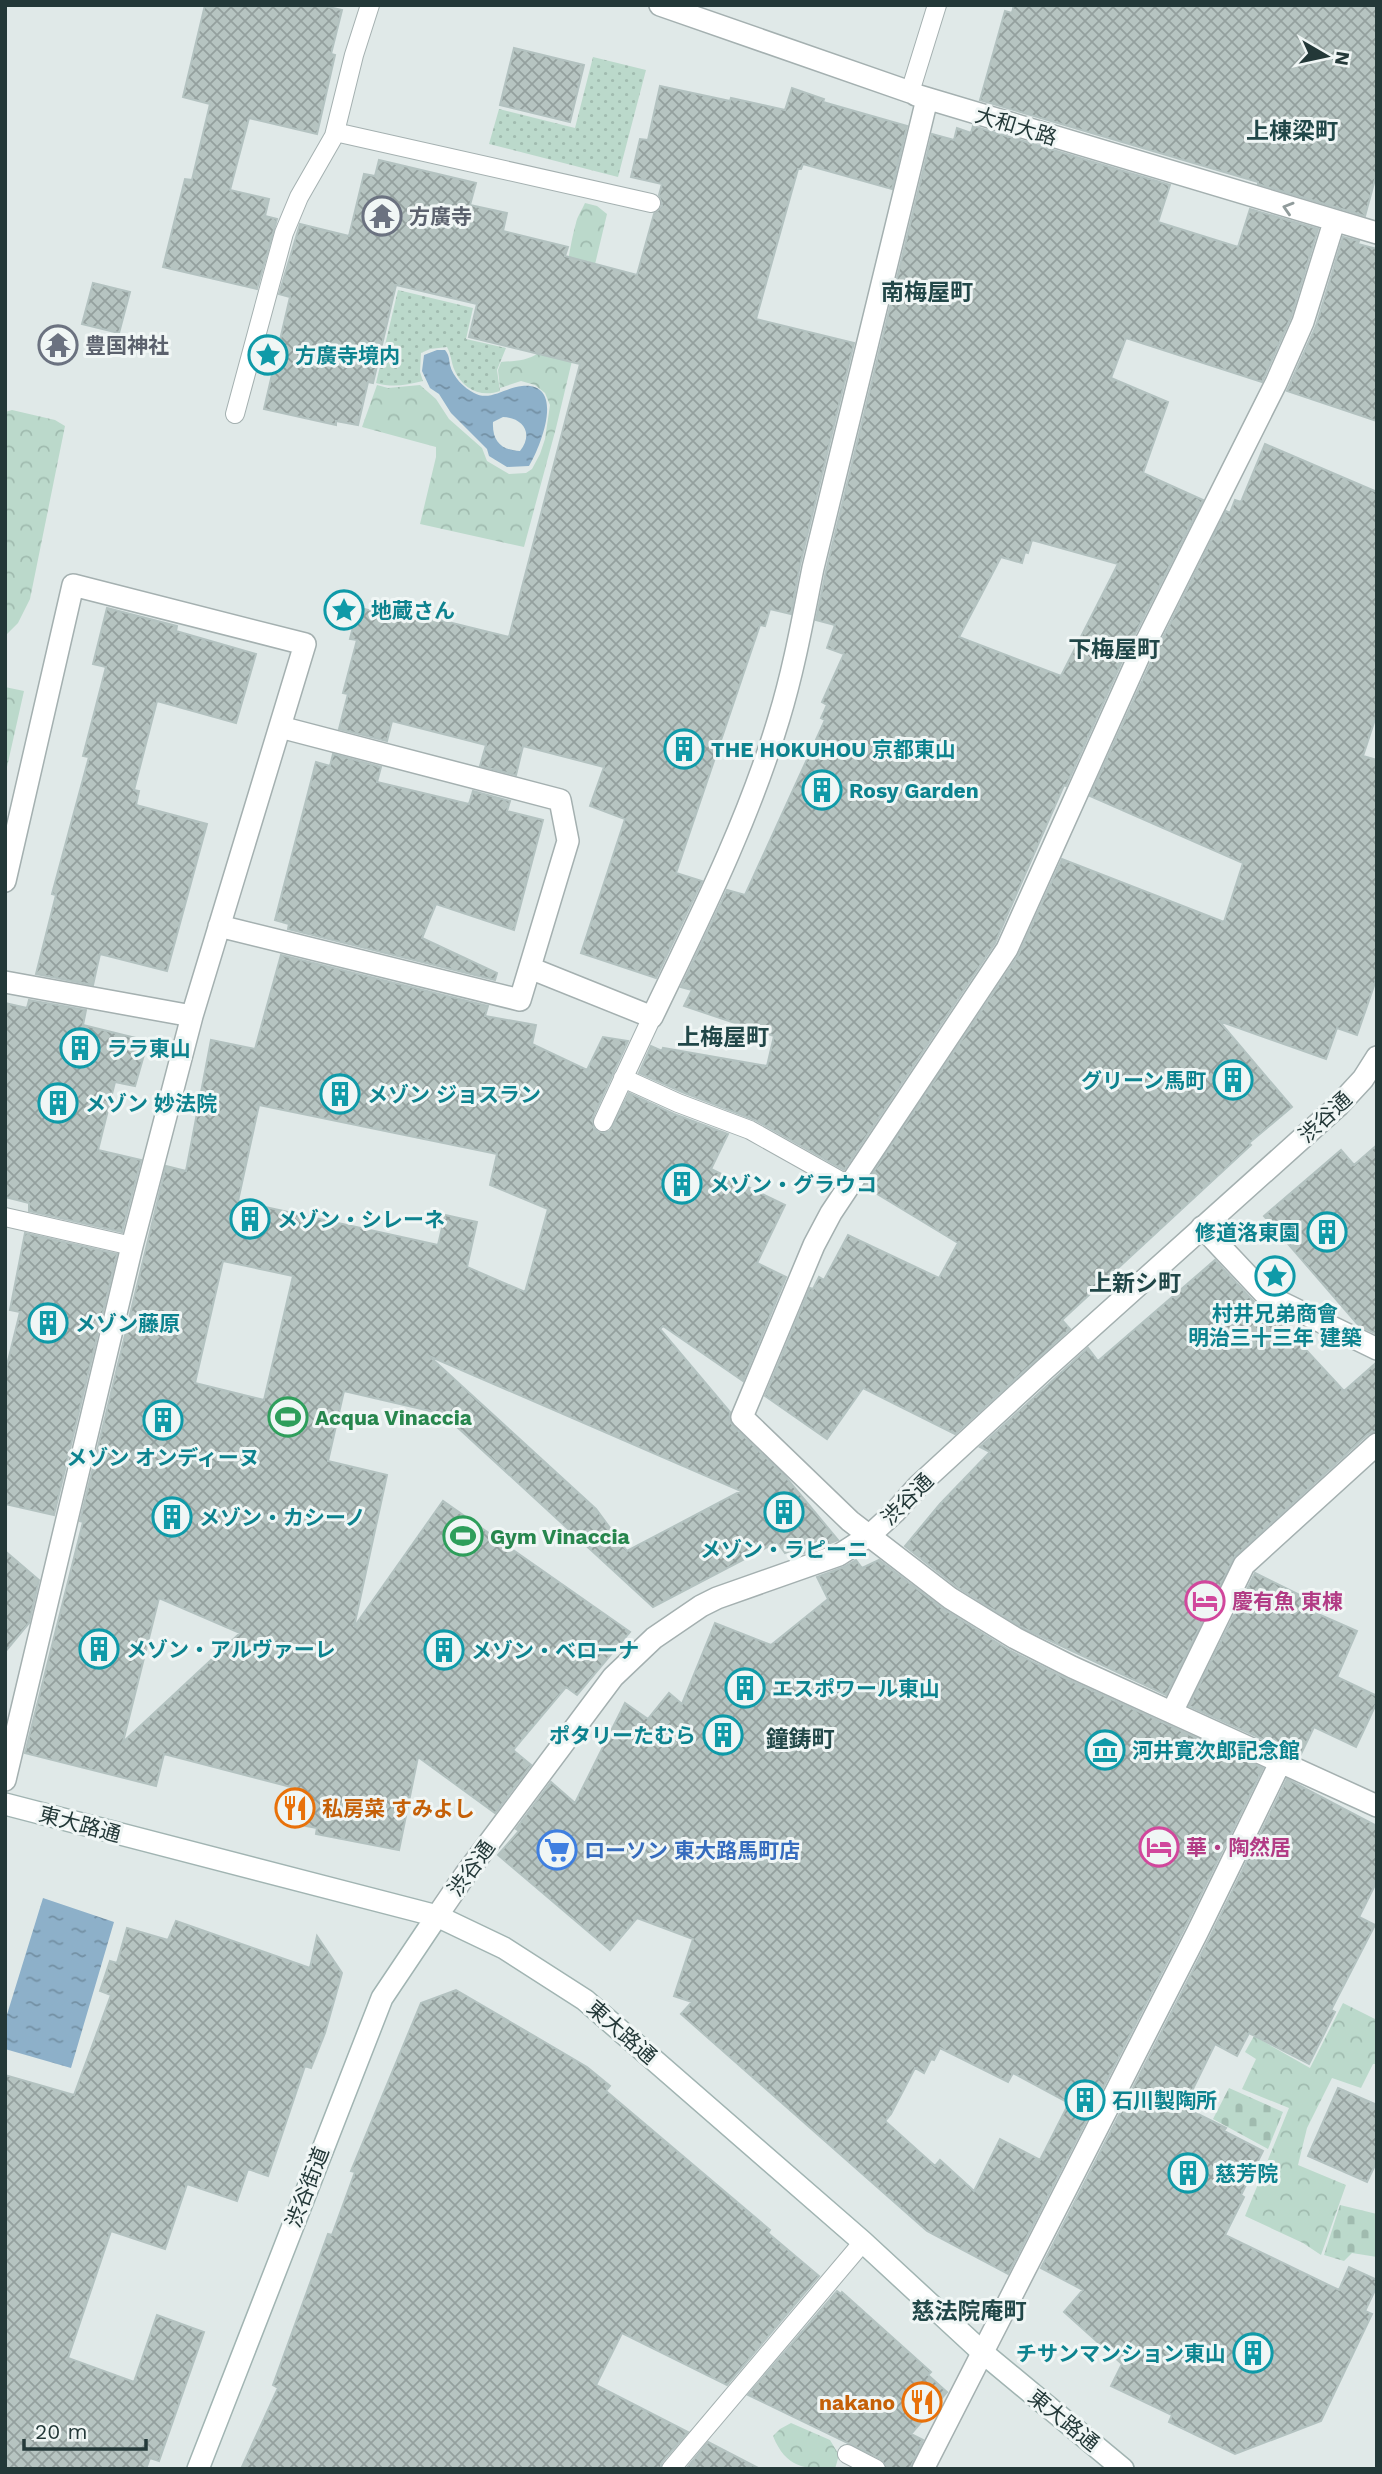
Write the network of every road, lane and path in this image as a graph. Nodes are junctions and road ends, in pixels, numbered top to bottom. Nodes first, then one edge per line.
1 (370, 5) edge
2 (660, 5) edge
3 (937, 5) edge
4 (918, 95) junction
5 (335, 132) junction
6 (651, 203) dead end
7 (1334, 222) junction
8 (1377, 233) edge
9 (234, 414) dead end
10 (280, 727) junction
11 (5, 881) edge
12 (219, 926) junction
13 (530, 968) junction
14 (5, 982) edge
15 (192, 1016) junction
16 (652, 1017) junction
17 (1377, 1057) edge
18 (623, 1077) junction
19 (603, 1122) dead end
20 (848, 1185) junction
21 (5, 1216) edge
22 (1202, 1227) junction
23 (132, 1246) junction
24 (1377, 1349) edge
25 (1377, 1444) edge
26 (870, 1535) junction
27 (1172, 1712) junction
28 (1280, 1763) junction
29 (5, 1780) edge
30 (5, 1804) edge
31 (1377, 1806) edge
32 (437, 1916) junction
33 (863, 2242) junction
34 (982, 2352) junction
35 (847, 2454) dead end
36 (198, 2469) edge
37 (671, 2469) edge
38 (876, 2469) edge
39 (923, 2469) edge
40 (1124, 2469) edge

1 - 5 lane
2 - 4 street, 大和大路
3 - 4 lane
7 -> 4 street, 大和大路
4 - 16 street
5 - 6 lane
5 - 9 lane
7 - 8 street, 大和大路
7 - 20 street
10 - 11 street
10 - 12 street
10 - 13 street
12 - 13 street
12 - 15 street
13 - 16 street
14 - 15 street
15 - 23 street
16 - 18 lane
17 - 22 street, 渋谷通
18 - 19 lane
18 - 20 lane
20 - 26 street
21 - 23 lane
22 - 24 street
22 - 26 street, 渋谷通
23 - 29 street
25 - 27 street
26 - 27 street
26 - 32 street, 渋谷通
27 - 28 street
28 - 31 street
28 - 34 street
30 - 32 street, 東大路通
32 - 33 street, 東大路通
32 - 36 street, 渋谷街道
33 - 34 street, 東大路通
33 - 37 lane
34 - 39 street
34 - 40 street, 東大路通
35 - 38 lane

